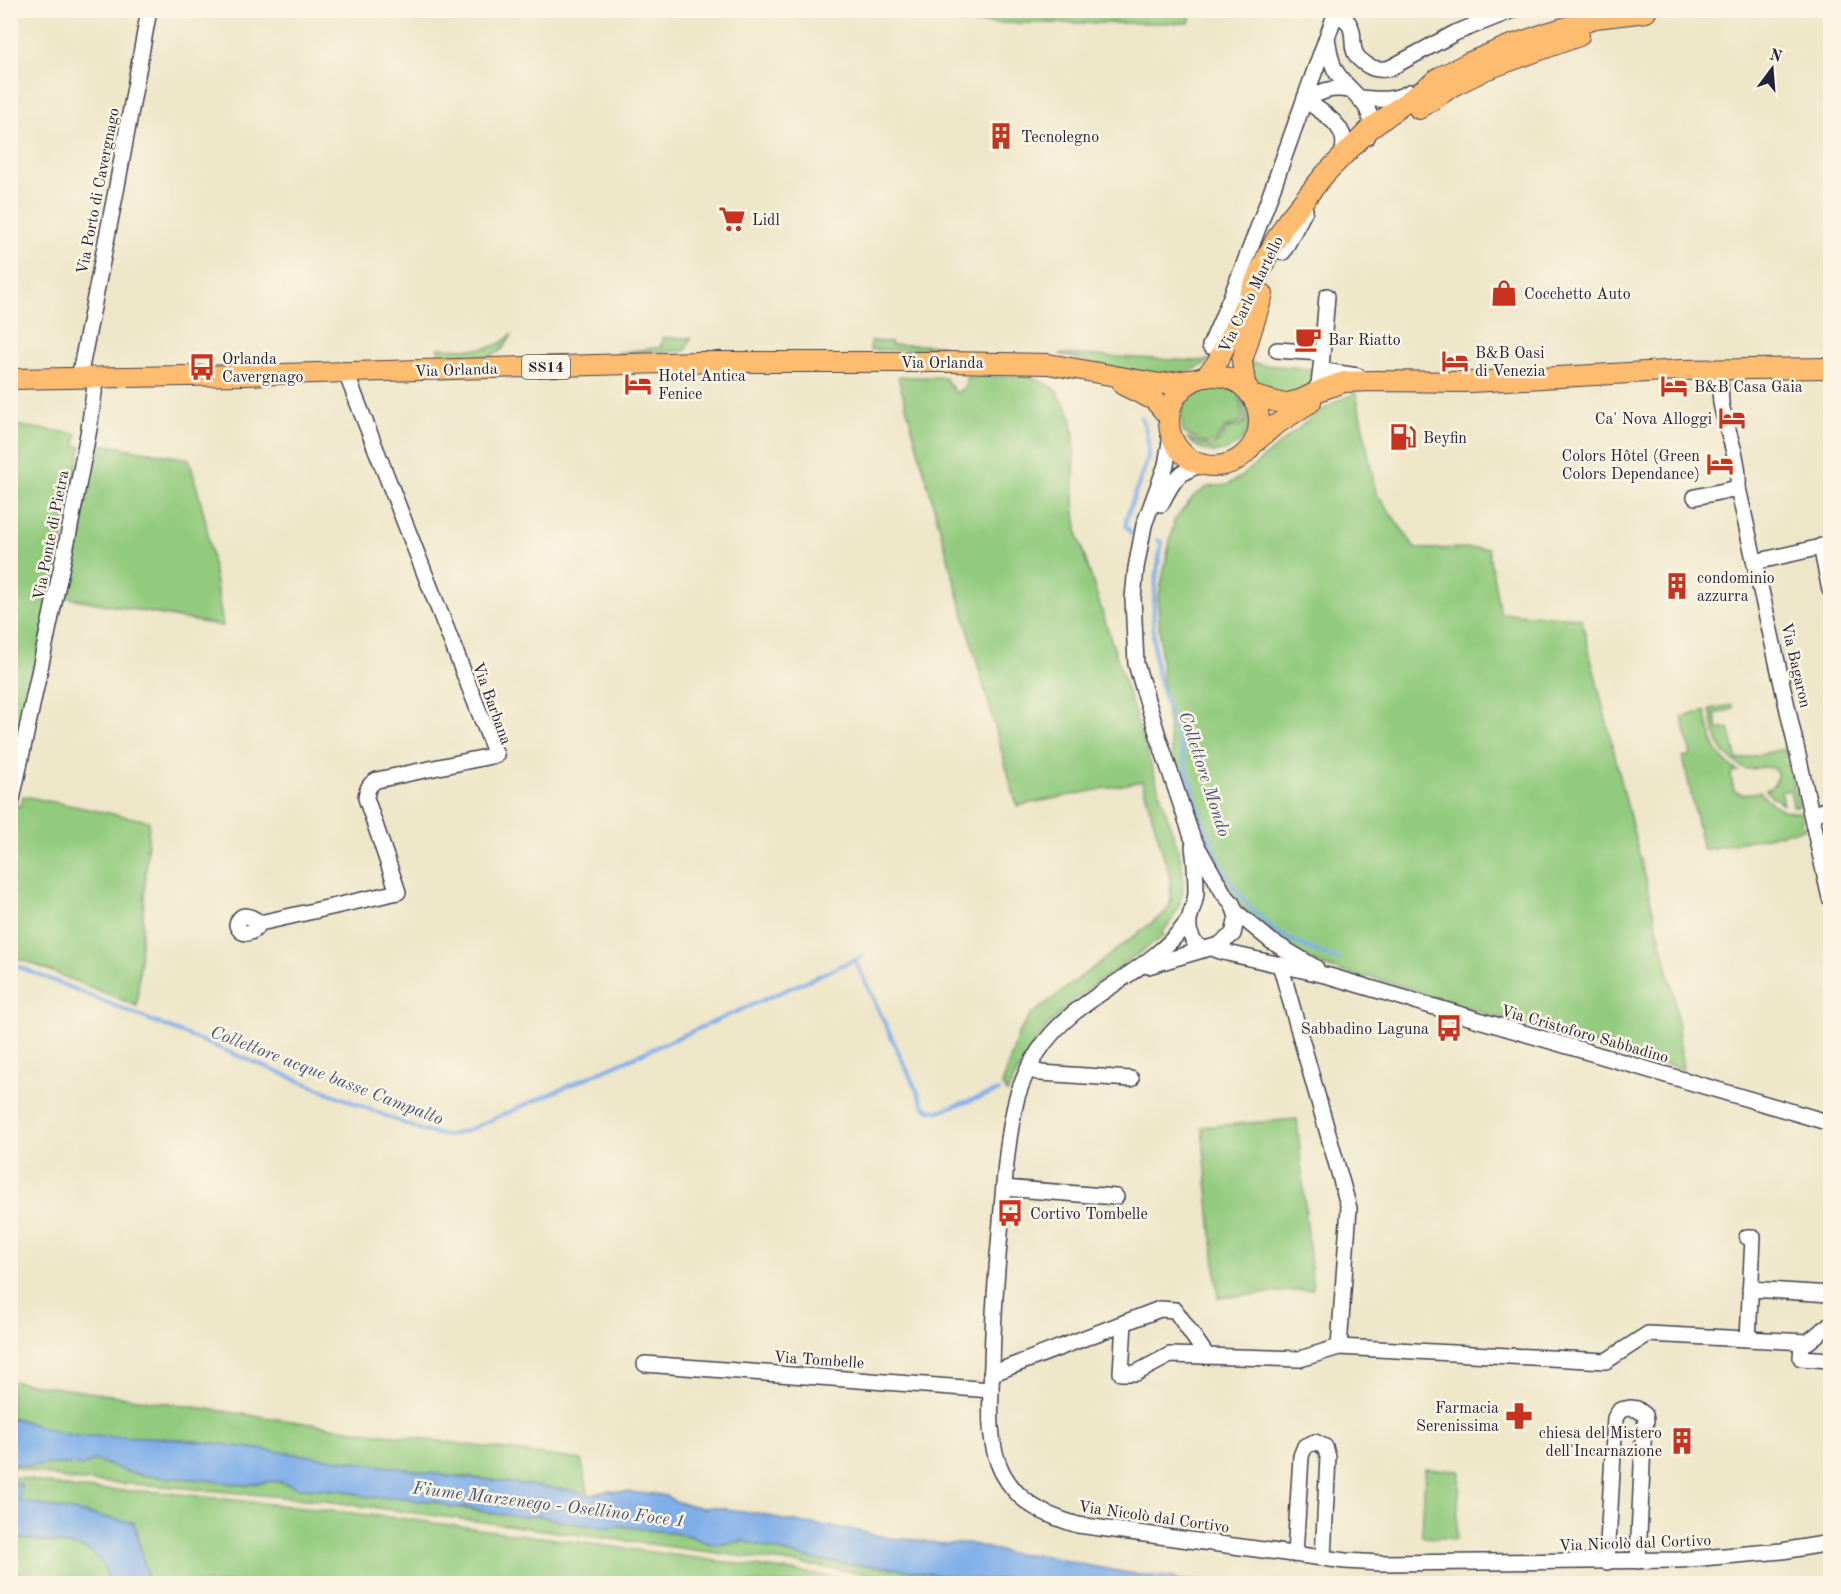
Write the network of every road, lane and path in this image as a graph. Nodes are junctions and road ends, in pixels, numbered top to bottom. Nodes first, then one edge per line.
1 (149, 10) edge
2 (1513, 10) edge
3 (1648, 11) edge
4 (1337, 12) edge
5 (1327, 36) junction
6 (1316, 67) junction
7 (1440, 77) junction
8 (1351, 90) junction
9 (1332, 121) junction
10 (1294, 129) junction
11 (1370, 129) junction
12 (1341, 156) junction
13 (1283, 252) junction
14 (1327, 296) dead end
15 (1210, 346) dead end
16 (1277, 350) dead end
17 (1322, 360) junction
18 (1830, 368) edge
19 (1719, 369) junction
20 (1081, 370) junction
21 (340, 373) junction
22 (10, 378) edge
23 (88, 378) junction
24 (1201, 378) junction
25 (1365, 381) junction
26 (1313, 393) junction
27 (1251, 395) junction
28 (1170, 426) junction
29 (1253, 444) junction
30 (1201, 465) junction
31 (1738, 488) junction
32 (1695, 497) dead end
33 (1142, 541) junction
34 (1826, 546) edge
35 (1755, 562) junction
36 (1830, 590) edge
37 (11, 804) edge
38 (1830, 808) edge
39 (1812, 815) junction
40 (1192, 837) junction
41 (1224, 894) junction
42 (1196, 897) junction
43 (1830, 898) edge
44 (1236, 912) junction
45 (1188, 921) junction
46 (260, 923) dead end
47 (1209, 948) junction
48 (1280, 964) junction
49 (1129, 975) junction
50 (1329, 976) junction
51 (1028, 1069) junction
52 (1131, 1079) dead end
53 (1830, 1123) edge
54 (1004, 1188) junction
55 (1116, 1197) dead end
56 (1747, 1237) dead end
57 (1750, 1289) junction
58 (1830, 1294) edge
59 (1124, 1323) junction
60 (1830, 1324) edge
61 (1748, 1339) junction
62 (1802, 1342) junction
63 (1339, 1347) junction
64 (1207, 1356) junction
65 (1830, 1360) edge
66 (645, 1364) dead end
67 (991, 1374) junction
68 (991, 1390) junction
69 (1830, 1543) edge
70 (1295, 1554) junction
71 (1323, 1558) junction
72 (1638, 1561) junction
73 (1607, 1562) junction

1 - 23 street, Via Porto di Cavergnago
2 - 4 street
3 - 7 main road, Via Carlo Martello
3 - 13 main road, Via Carlo Martello
4 - 5 street, Via Carlo Martello
5 - 6 street, Via Carlo Martello
5 - 8 street
6 - 8 street
6 - 10 street, Via Carlo Martello
7 - 8 street, Via Carlo Martello
7 - 11 main road, Via Carlo Martello
8 - 9 street, Via Carlo Martello
8 - 11 street
9 - 10 street
9 - 12 street, Via Carlo Martello
10 - 15 street, Via Carlo Martello
11 - 12 main road, Via Carlo Martello
11 - 13 street, Via Carlo Martello
12 - 24 main road, Via Carlo Martello
13 - 27 main road, Via Carlo Martello
14 - 17 street
16 - 17 street
17 - 25 street
17 - 26 street
18 - 19 main road
19 - 25 main road
19 - 31 street, Via Bagaron
20 - 21 main road, Via Orlanda / SS14
20 - 24 main road, Via Orlanda
20 - 28 main road, Via Orlanda
21 - 23 main road, Via Orlanda / SS14
21 - 46 street, Via Barbana
22 - 23 main road, Via Orlanda / SS14
23 - 37 street, Via Ponte di Pietra
24 - 27 main road
24 - 28 main road
25 - 26 main road
25 - 29 main road
26 - 27 main road
27 - 29 main road
28 - 30 main road
28 - 33 street, Via Cristoforo Sabbadino
29 - 30 main road
30 - 33 street, Via Cristoforo Sabbadino
31 - 32 street
31 - 35 street, Via Bagaron
33 - 40 street, Via Cristoforo Sabbadino
34 - 35 street
34 - 36 street
35 - 39 street, Via Bagaron
38 - 39 street
39 - 43 street, Via Bagaron
40 - 41 street, Via Cristoforo Sabbadino
40 - 42 street, Via Cristoforo Sabbadino
41 - 42 street
41 - 44 street, Via Cristoforo Sabbadino
42 - 45 street, Via Cristoforo Sabbadino
44 - 47 street
44 - 50 street, Via Cristoforo Sabbadino
45 - 47 street
45 - 49 street, Via Nicolò dal Cortivo
47 - 48 street, Via Cristoforo Sabbadino
47 - 49 street, Via Nicolò dal Cortivo
48 - 50 street, Via Cristoforo Sabbadino
48 - 63 street
49 - 51 street, Via Nicolò dal Cortivo
50 - 53 street, Via Cristoforo Sabbadino
51 - 52 street
51 - 54 street, Via Nicolò dal Cortivo
54 - 55 street
54 - 67 street, Via Nicolò dal Cortivo
56 - 57 street
57 - 58 street
57 - 61 street
59 - 64 street
59 - 64 street
59 - 67 street
60 - 62 street
61 - 62 street
61 - 63 street
62 - 65 street
63 - 64 street
66 - 68 street, Via Tombelle
67 - 68 street, Via Nicolò dal Cortivo
68 - 70 street, Via Nicolò dal Cortivo
69 - 72 street, Via Nicolò dal Cortivo
70 - 71 street, Via Nicolò dal Cortivo
70 - 71 street
71 - 73 street, Via Nicolò dal Cortivo
72 - 73 street, Via Nicolò dal Cortivo
72 - 73 street

